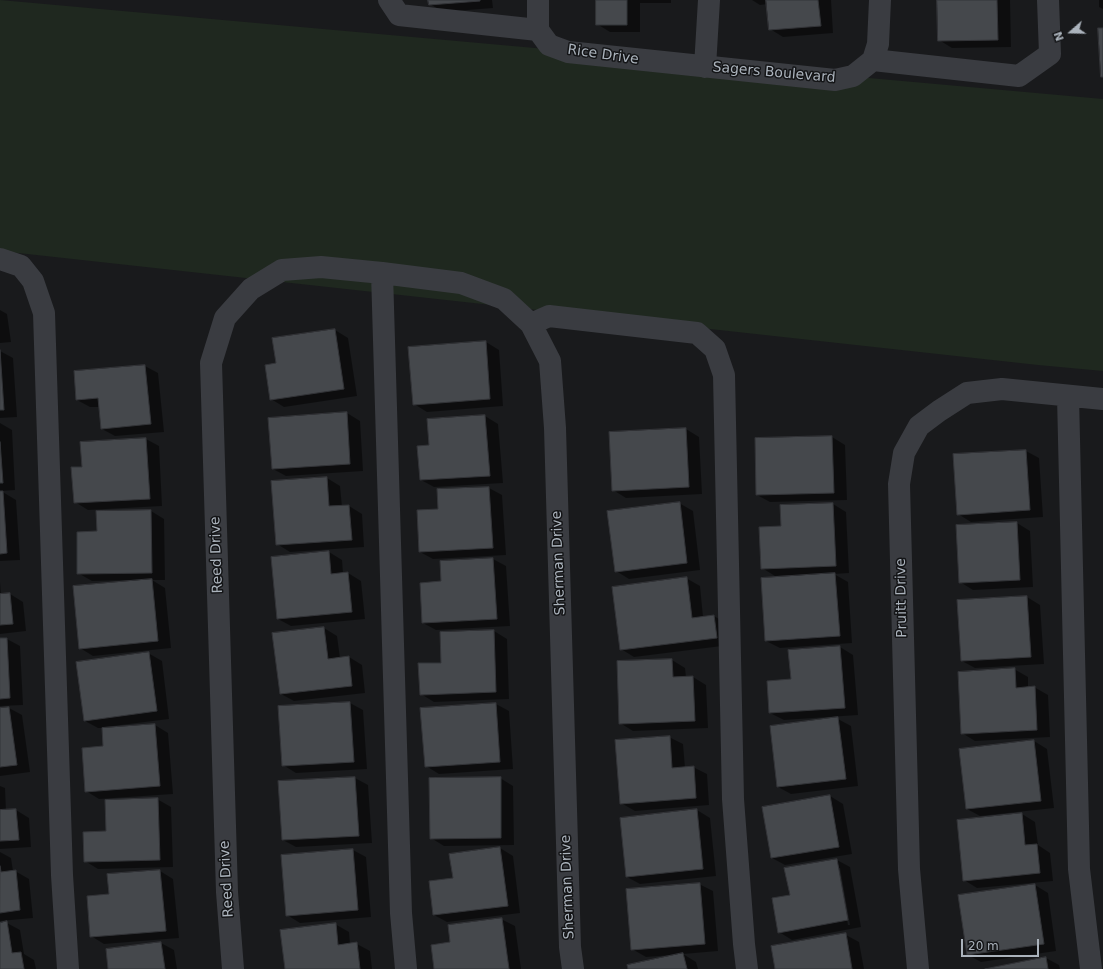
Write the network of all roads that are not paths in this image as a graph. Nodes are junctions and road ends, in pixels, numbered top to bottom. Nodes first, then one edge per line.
1 (389, 0) edge
2 (538, 0) edge
3 (709, 0) edge
4 (880, 0) edge
5 (1048, 0) edge
6 (538, 30) junction
7 (873, 60) junction
8 (706, 67) junction
9 (0, 259) edge
10 (382, 273) junction
11 (531, 324) junction
12 (1068, 396) junction
13 (1103, 399) edge
14 (68, 969) edge
15 (233, 969) edge
16 (406, 969) edge
17 (573, 969) edge
18 (747, 969) edge
19 (918, 969) edge
20 (1092, 969) edge

1 - 6 street
2 - 6 street
3 - 8 street
4 - 7 street
5 - 7 street
6 - 8 street, Rice Drive
7 - 8 street, Sagers Boulevard
9 - 14 street
10 - 11 street, Sherman Drive
10 - 15 street, Reed Drive
10 - 16 street
11 - 17 street, Sherman Drive
11 - 18 street
12 - 13 street, Pruitt Drive
12 - 19 street, Pruitt Drive
12 - 20 street

